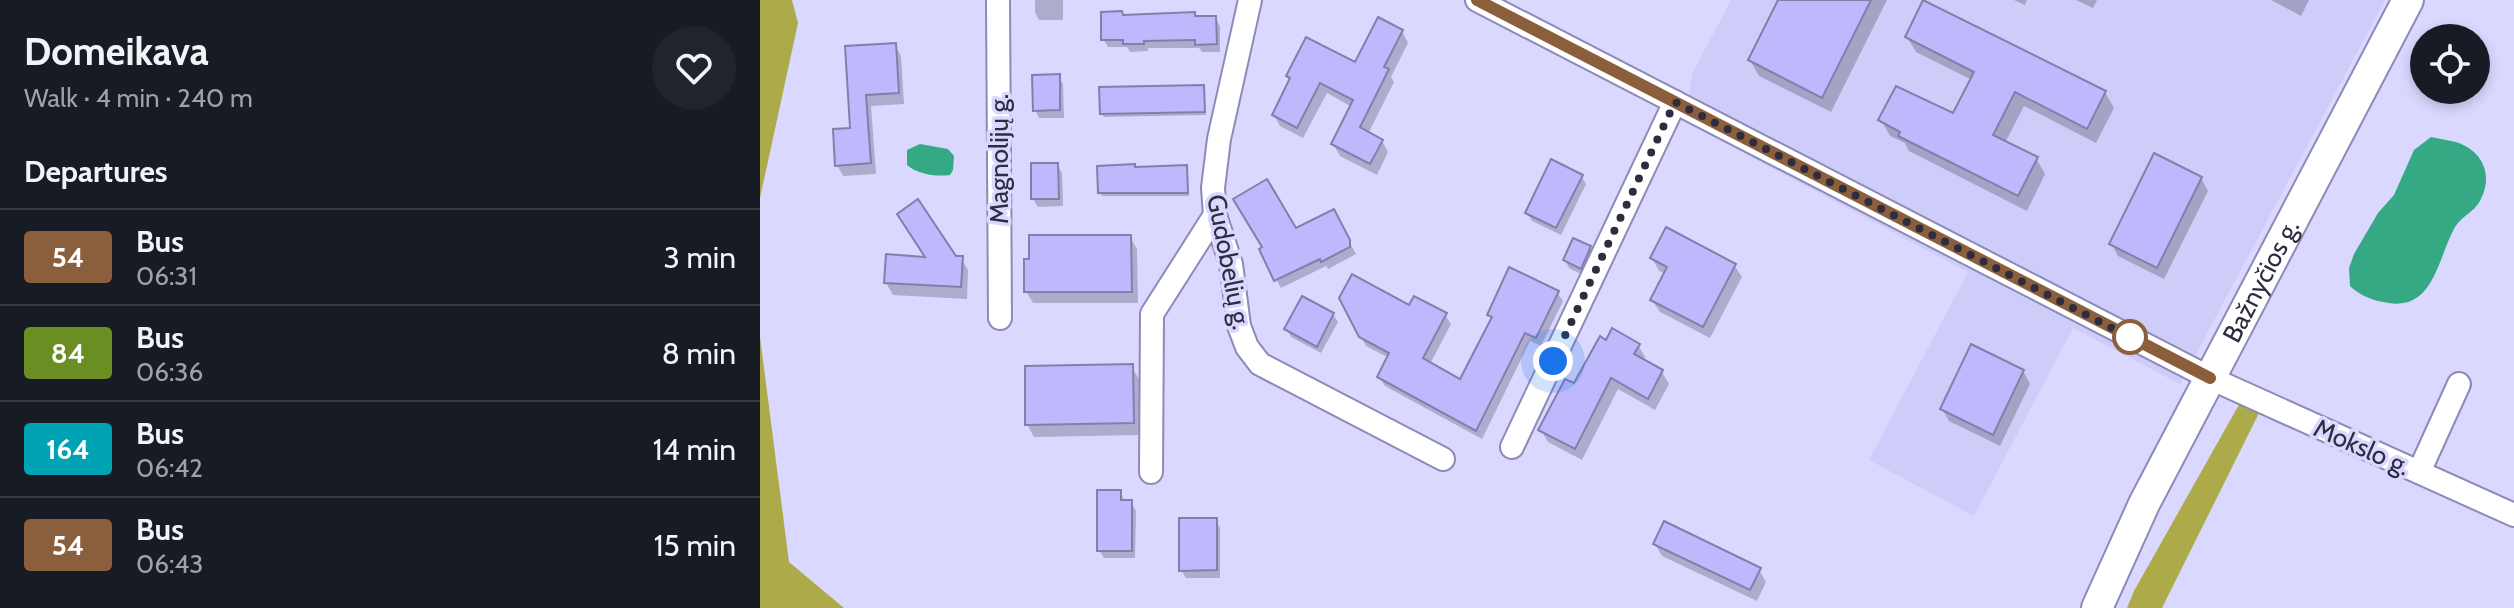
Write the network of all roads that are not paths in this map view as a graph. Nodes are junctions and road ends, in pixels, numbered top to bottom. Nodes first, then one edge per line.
1 (998, 0) edge
2 (1250, 0) edge
3 (1477, 0) edge
4 (2408, 0) edge
5 (1675, 102) junction
6 (1215, 215) junction
7 (1000, 318) dead end
8 (2210, 378) junction
9 (2459, 384) dead end
10 (1512, 447) dead end
11 (1443, 459) dead end
12 (1151, 472) dead end
13 (2419, 472) junction
14 (2514, 515) edge
15 (2097, 608) edge

1 - 7 street, Magnolijų g.
2 - 6 street, Gudobelių g.
3 - 5 street, Mokslo g.
4 - 8 main road, Bažnyčios g.
5 - 8 street, Mokslo g.
5 - 10 street
6 - 11 street, Gudobelių g.
6 - 12 street
8 - 13 street, Mokslo g.
8 - 15 main road, Bažnyčios g.
9 - 13 street
13 - 14 street, Mokslo g.

